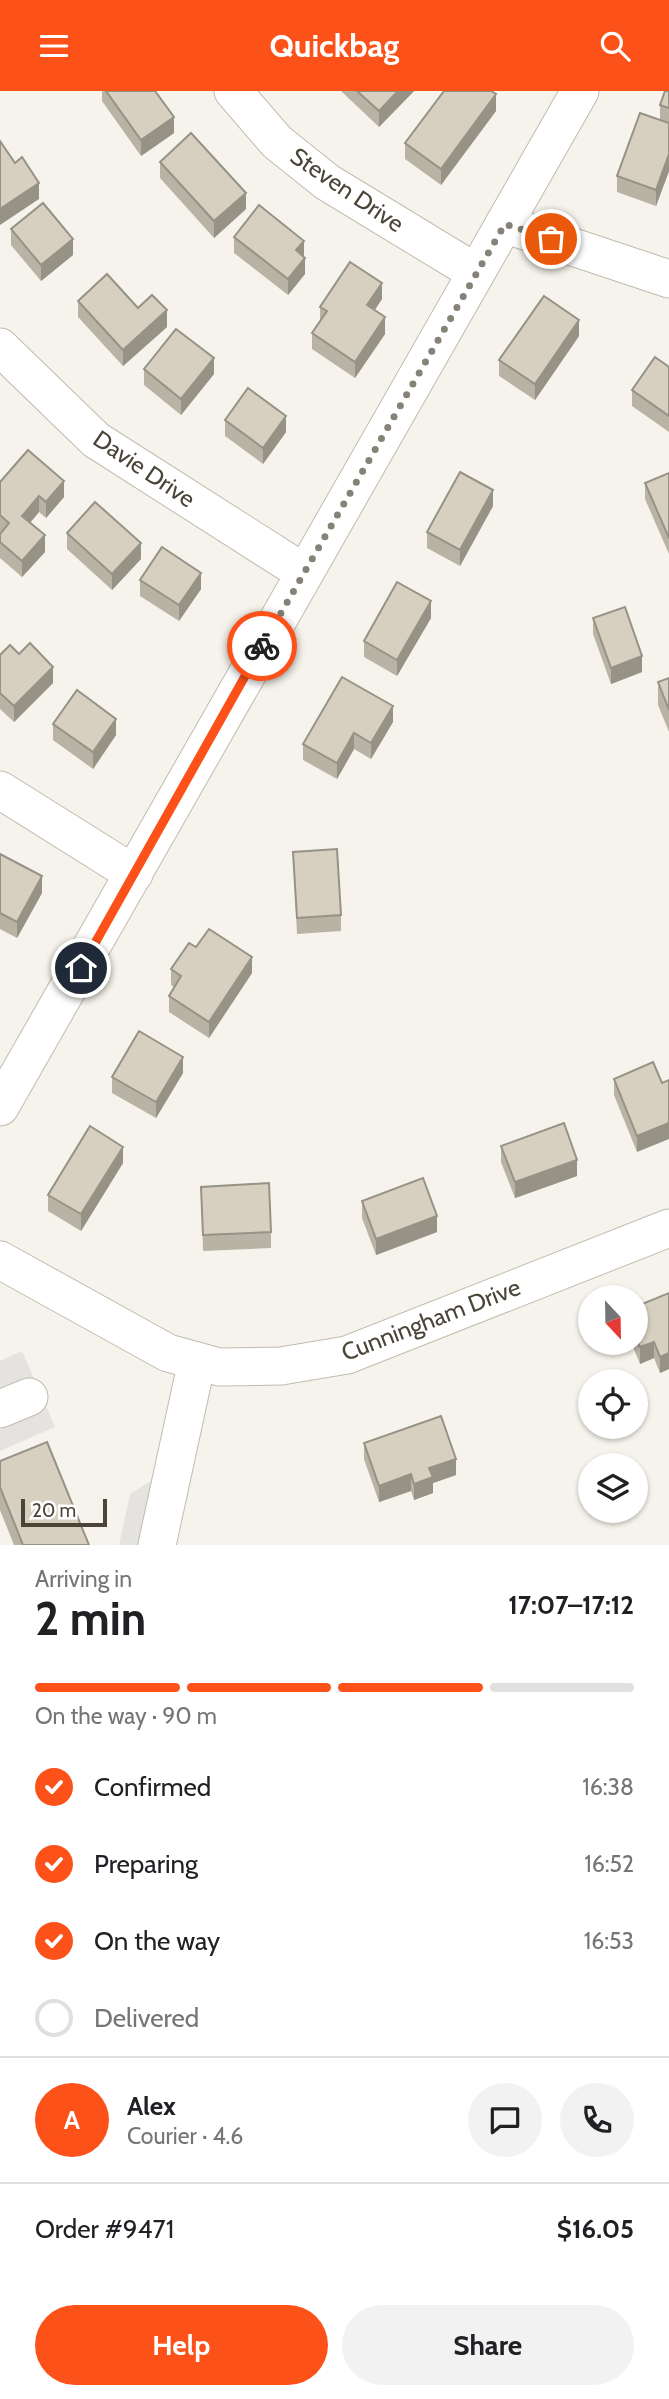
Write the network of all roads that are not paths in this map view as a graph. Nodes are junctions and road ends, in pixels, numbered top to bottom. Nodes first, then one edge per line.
1 (233, 91) edge
2 (580, 91) edge
3 (505, 224) junction
4 (475, 272) junction
5 (669, 279) edge
6 (0, 347) edge
7 (303, 572) junction
8 (0, 790) edge
9 (134, 874) junction
10 (0, 1107) edge
11 (669, 1228) edge
12 (0, 1260) edge
13 (197, 1361) junction
14 (157, 1545) edge

1 - 4 street, Steven Drive
2 - 3 street
3 - 4 street
3 - 5 street
4 - 7 street
6 - 7 street, Davie Drive
7 - 9 street
8 - 9 street
9 - 10 street
11 - 13 street, Cunningham Drive
12 - 13 street, Cunningham Drive
13 - 14 street

